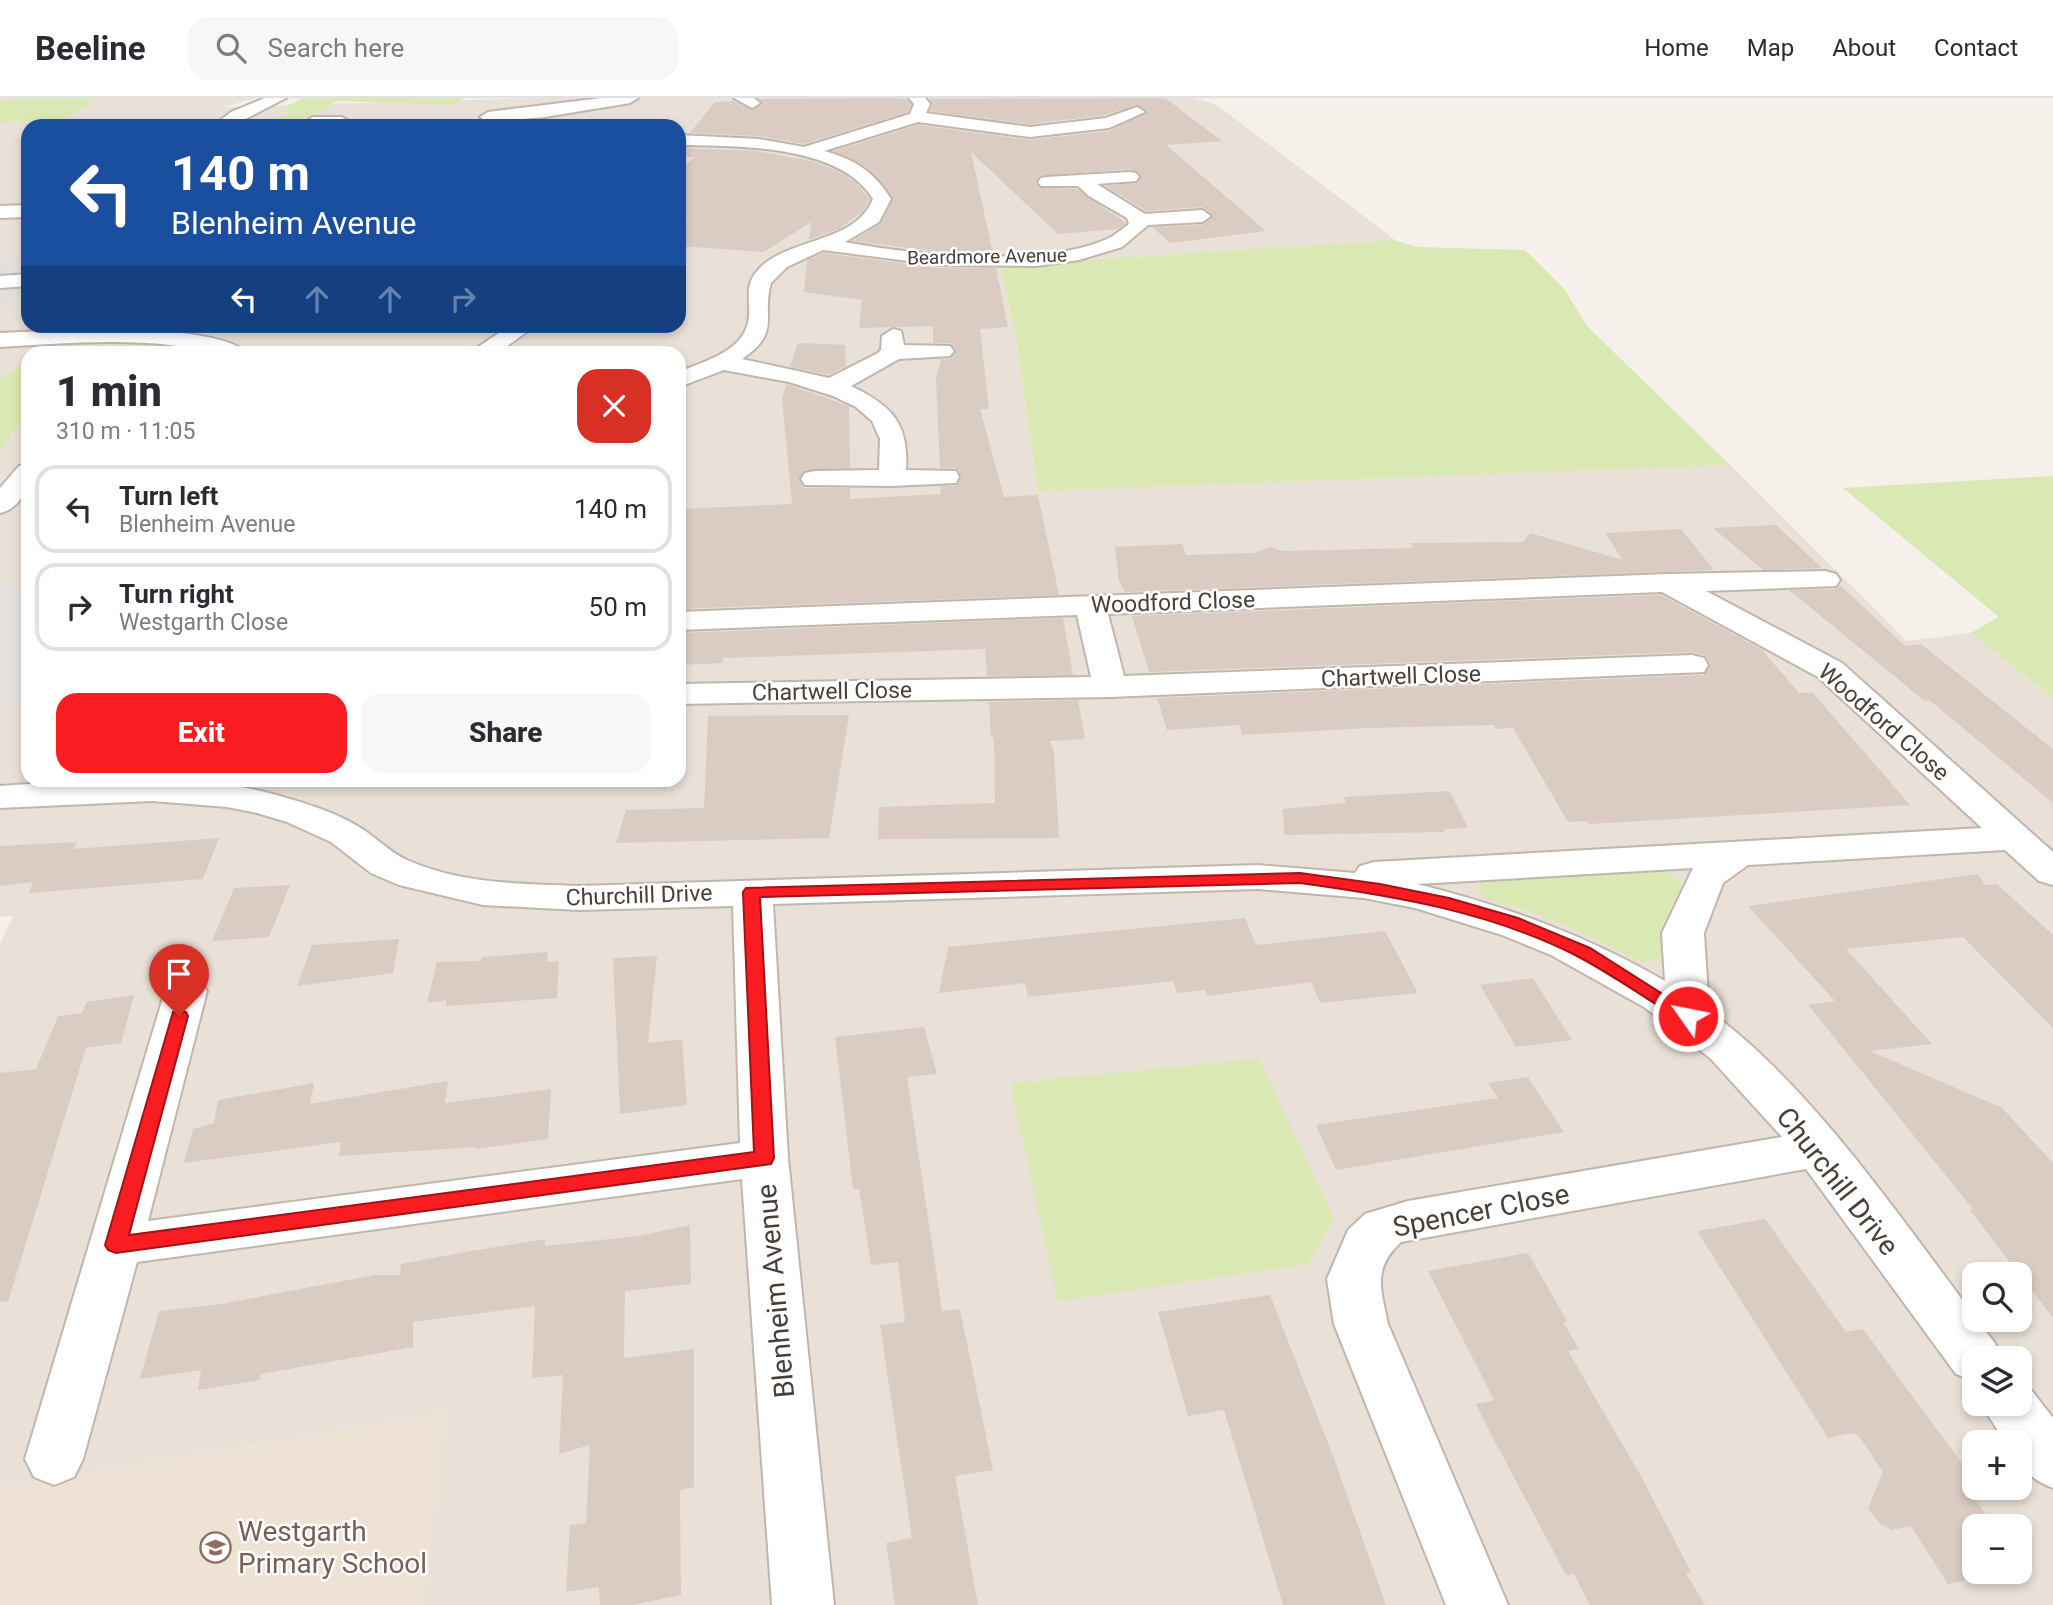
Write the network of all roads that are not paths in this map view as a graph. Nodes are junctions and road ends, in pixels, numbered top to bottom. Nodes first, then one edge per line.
1 (278, 98) edge
2 (630, 98) edge
3 (916, 98) edge
4 (230, 103) dead end
5 (251, 108) junction
6 (545, 112) junction
7 (1138, 112) dead end
8 (488, 117) dead end
9 (917, 117) junction
10 (232, 119) edge
11 (551, 119) edge
12 (1109, 123) junction
13 (1130, 129) dead end
14 (686, 140) edge
15 (807, 151) junction
16 (1130, 177) dead end
17 (1082, 180) junction
18 (1047, 182) dead end
19 (21, 211) edge
20 (0, 212) edge
21 (1202, 216) dead end
22 (1140, 220) junction
23 (822, 244) junction
24 (21, 280) edge
25 (0, 282) edge
26 (19, 318) dead end
27 (90, 333) edge
28 (124, 333) edge
29 (513, 333) edge
30 (0, 334) edge
31 (0, 340) edge
32 (176, 346) edge
33 (492, 346) edge
34 (942, 351) dead end
35 (719, 362) junction
36 (686, 377) edge
37 (831, 386) junction
38 (946, 477) dead end
39 (892, 478) junction
40 (814, 479) dead end
41 (21, 480) edge
42 (0, 505) edge
43 (1825, 580) dead end
44 (1668, 583) junction
45 (1090, 605) junction
46 (686, 621) edge
47 (1692, 665) dead end
48 (1110, 687) junction
49 (686, 694) edge
50 (182, 787) edge
51 (204, 787) edge
52 (0, 797) edge
53 (2015, 838) junction
54 (1736, 855) junction
55 (2053, 873) edge
56 (1300, 878) junction
57 (752, 892) junction
58 (186, 991) dead end
59 (1688, 1016) junction
60 (1818, 1149) junction
61 (764, 1158) junction
62 (116, 1245) junction
63 (1966, 1346) edge
64 (2018, 1416) edge
65 (54, 1459) dead end
66 (2053, 1462) edge
67 (803, 1605) edge
68 (1477, 1605) edge

1 - 5 street
2 - 6 street
3 - 9 street
4 - 5 street
5 - 10 street
6 - 8 street
6 - 11 street
7 - 12 street
9 - 12 street
9 - 15 street
12 - 13 street
14 - 15 street
15 - 23 street
16 - 17 street
17 - 18 street
17 - 22 street
19 - 20 street
21 - 22 street
22 - 23 street, Beardmore Avenue
23 - 35 street
24 - 25 street
26 - 30 street
27 - 31 street
28 - 32 street
29 - 33 street
34 - 37 street
35 - 36 street
35 - 37 street
37 - 39 street
38 - 39 street
39 - 40 street
41 - 42 street
43 - 44 street, Woodford Close
44 - 45 street, Woodford Close
44 - 53 street, Woodford Close
45 - 46 street, Woodford Close
45 - 48 street
47 - 48 street, Chartwell Close
48 - 49 street, Chartwell Close
50 - 52 street, Churchill Drive
51 - 57 street, Churchill Drive
53 - 54 street, Churchill Drive
53 - 55 street, Woodford Close
54 - 56 street, Churchill Drive
54 - 59 street
56 - 57 street, Churchill Drive
56 - 59 street, Churchill Drive
57 - 61 street, Blenheim Avenue
58 - 62 street
59 - 60 street, Churchill Drive
60 - 63 street, Churchill Drive
60 - 68 street, Spencer Close
61 - 62 street
61 - 67 street, Blenheim Avenue
62 - 65 street
64 - 66 street

